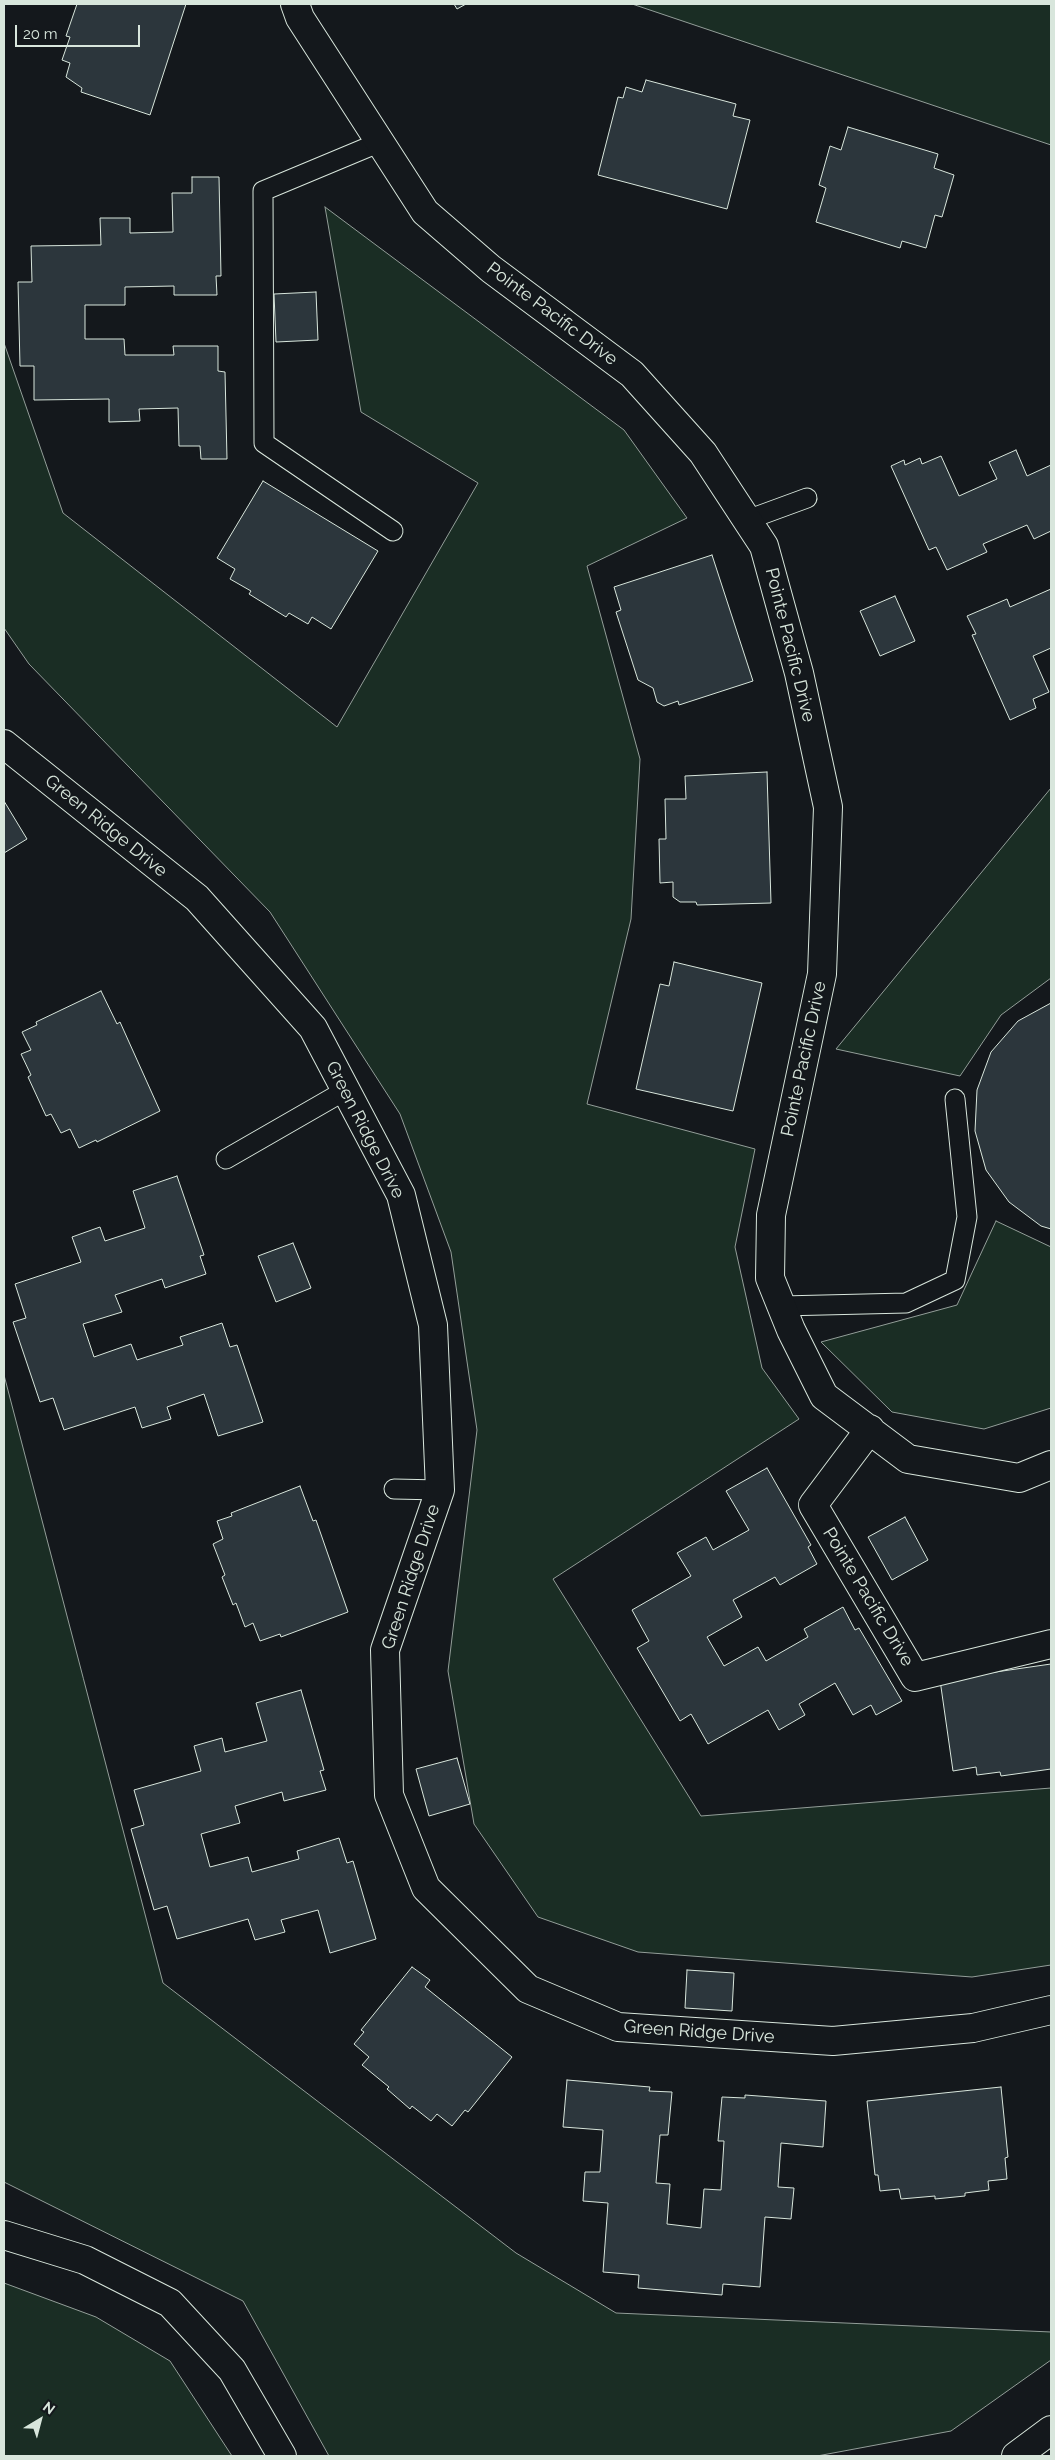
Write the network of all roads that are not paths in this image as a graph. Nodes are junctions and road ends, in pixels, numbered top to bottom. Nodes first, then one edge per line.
1 (295, 4) edge
2 (378, 143) junction
3 (807, 498) dead end
4 (747, 520) junction
5 (393, 531) dead end
6 (4, 744) edge
7 (346, 1090) junction
8 (955, 1099) dead end
9 (226, 1159) dead end
10 (782, 1306) junction
11 (870, 1429) junction
12 (1051, 1466) edge
13 (394, 1489) dead end
14 (440, 1490) junction
15 (1051, 1644) edge
16 (1051, 2010) edge
17 (4, 2235) edge
18 (1051, 2430) edge
19 (282, 2456) edge
20 (1016, 2456) edge

1 - 2 street, Pointe Pacific Drive
2 - 4 street, Pointe Pacific Drive
2 - 5 lane
3 - 4 lane
4 - 10 street, Pointe Pacific Drive
6 - 7 street, Green Ridge Drive
7 - 9 lane
7 - 14 street, Green Ridge Drive
8 - 10 lane
10 - 11 street, Pointe Pacific Drive
11 - 12 street, Pointe Pacific Drive
11 - 15 street, Pointe Pacific Drive
13 - 14 lane
14 - 16 street, Green Ridge Drive
17 - 19 street
18 - 20 street

